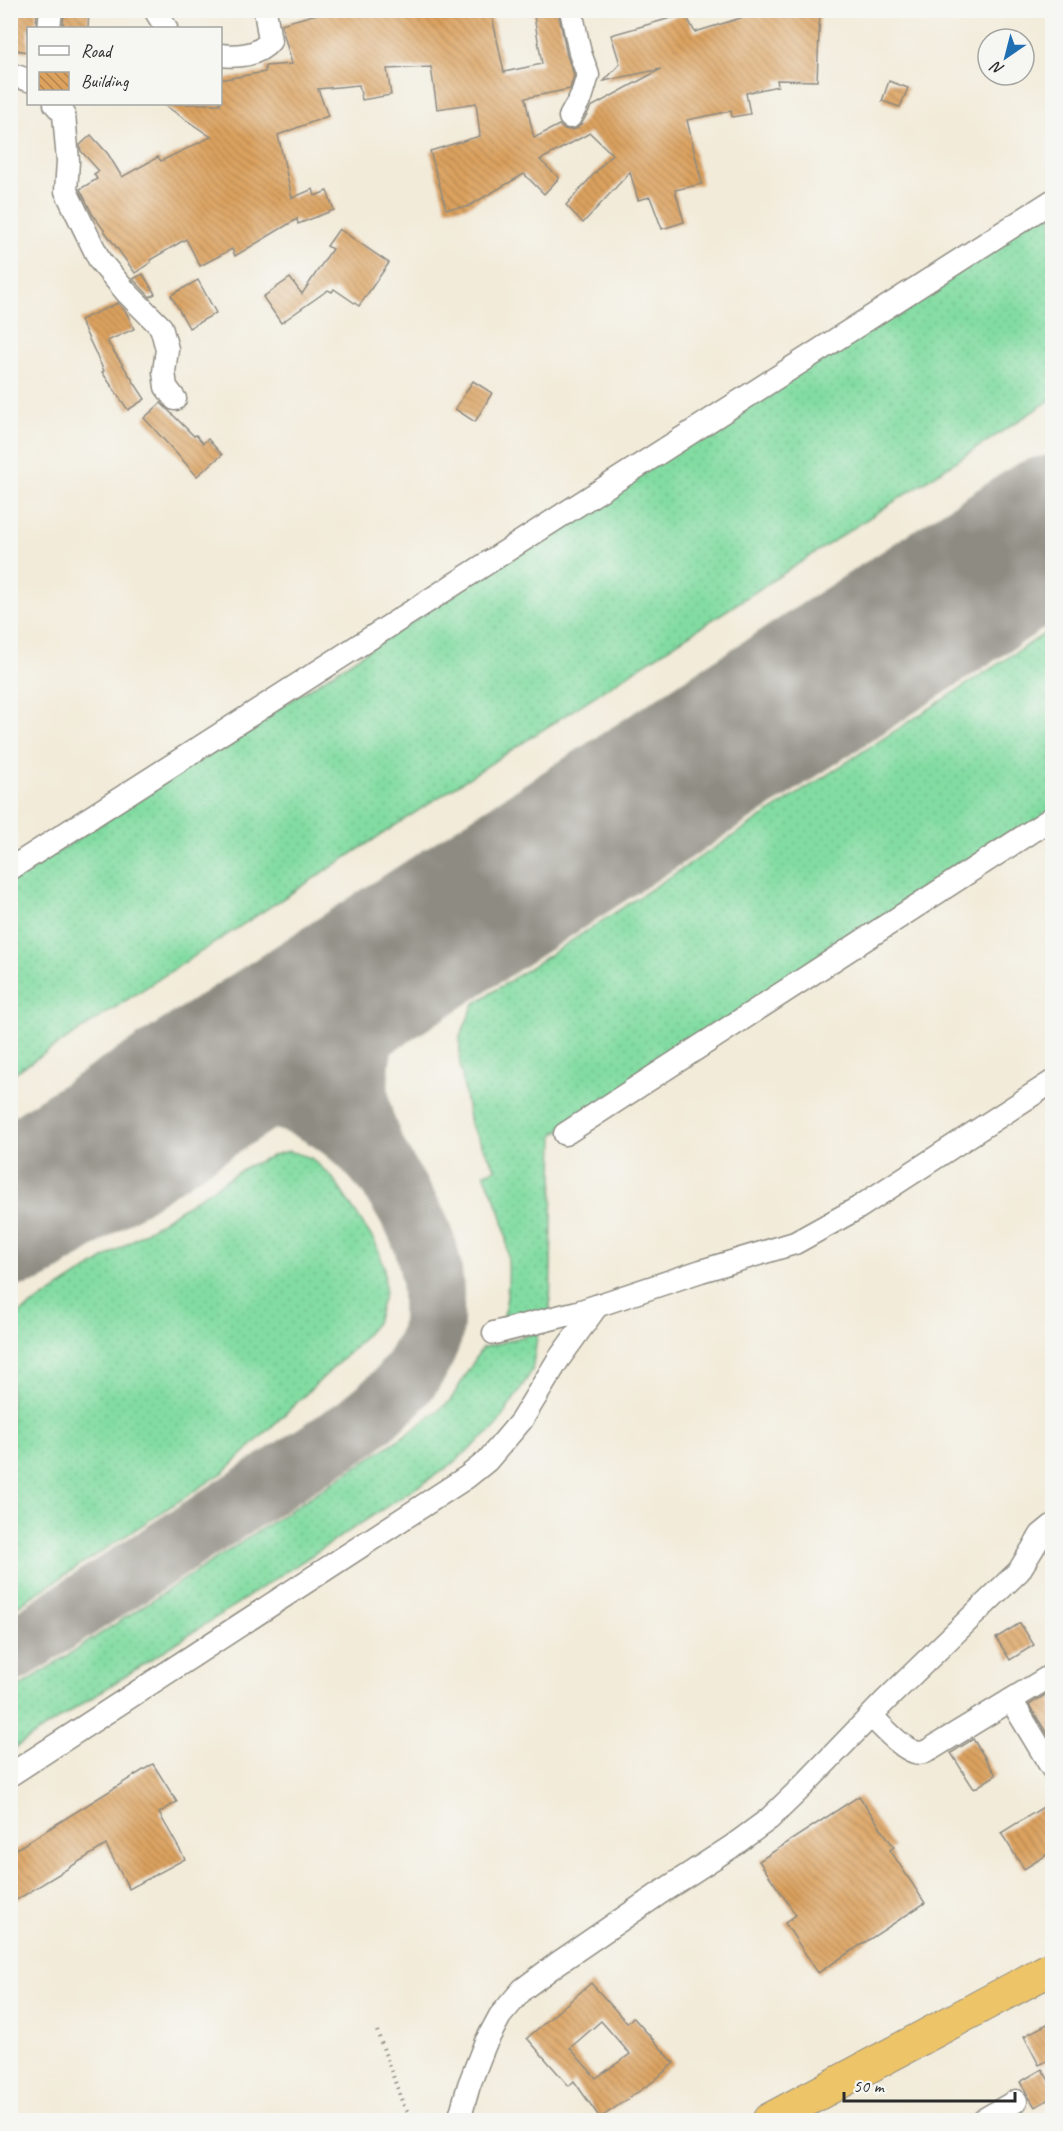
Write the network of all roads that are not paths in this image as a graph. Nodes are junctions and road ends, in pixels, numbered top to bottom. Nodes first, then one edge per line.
1 (51, 10) edge
2 (155, 10) edge
3 (265, 10) edge
4 (571, 10) edge
5 (49, 27) edge
6 (165, 27) edge
7 (222, 55) edge
8 (10, 74) edge
9 (27, 80) edge
10 (56, 105) edge
11 (570, 117) dead end
12 (1053, 201) edge
13 (175, 399) dead end
14 (1053, 818) edge
15 (10, 869) edge
16 (1053, 1082) edge
17 (565, 1134) dead end
18 (597, 1306) junction
19 (494, 1333) dead end
20 (1053, 1526) edge
21 (1053, 1675) edge
22 (1011, 1700) junction
23 (871, 1716) junction
24 (1053, 1768) edge
25 (10, 1775) edge
26 (1053, 1968) edge
27 (1016, 2102) dead end
28 (459, 2121) edge
29 (769, 2121) edge
30 (982, 2121) edge

1 - 5 street
2 - 6 street
3 - 7 street
4 - 11 street
8 - 9 street
10 - 13 street
12 - 15 street
14 - 17 street
16 - 18 street
18 - 19 street
18 - 25 street
20 - 23 street
21 - 22 street
22 - 23 street
22 - 24 street
23 - 28 street
26 - 29 highway
27 - 30 street

